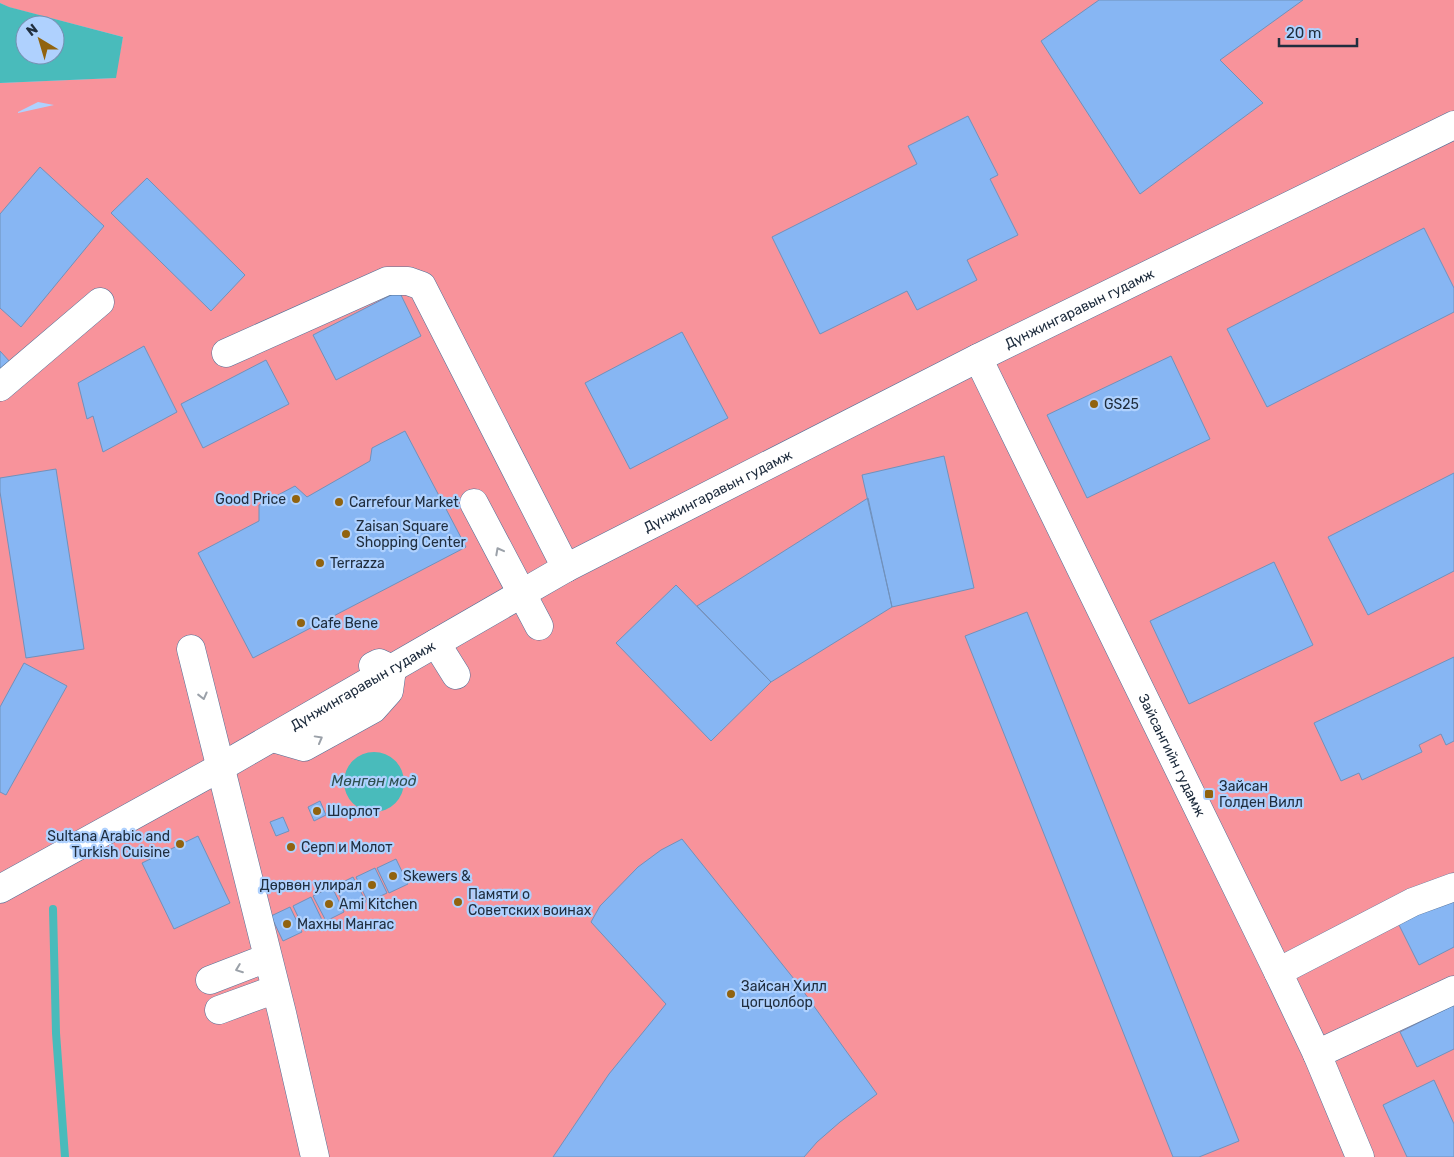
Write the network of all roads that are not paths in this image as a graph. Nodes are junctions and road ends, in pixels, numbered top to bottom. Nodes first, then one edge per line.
1 (1454, 125) edge
2 (100, 302) dead end
3 (226, 353) dead end
4 (978, 358) junction
5 (0, 387) edge
6 (474, 503) dead end
7 (566, 568) junction
8 (522, 594) junction
9 (539, 626) dead end
10 (436, 643) junction
11 (191, 649) dead end
12 (392, 669) junction
13 (456, 675) dead end
14 (228, 763) junction
15 (7, 885) edge
16 (1454, 887) edge
17 (267, 958) junction
18 (1278, 972) junction
19 (210, 980) dead end
20 (276, 989) junction
21 (1454, 990) edge
22 (219, 1010) dead end
23 (1317, 1054) junction
24 (315, 1157) edge
25 (1360, 1157) edge

1 - 4 main road, Дүнжингаравын гудамж
2 - 5 main road
3 - 7 main road
4 - 7 main road, Дүнжингаравын гудамж
4 - 18 main road, Зайсангийн гудамж
8 -> 6 main road
7 - 8 main road, Дүнжингаравын гудамж
8 - 9 main road
8 - 10 main road, Дүнжингаравын гудамж
10 - 12 main road, Дүнжингаравын гудамж
10 - 13 main road
11 -> 14 main road
12 - 14 main road, Дүнжингаравын гудамж
12 - 14 main road
14 - 15 main road, Дүнжингаравын гудамж
14 - 17 main road
16 - 18 main road
17 -> 19 main road
17 - 20 main road
18 - 23 main road, Зайсангийн гудамж
20 - 22 main road
20 - 24 main road
21 - 23 main road
23 - 25 main road, Зайсангийн гудамж

